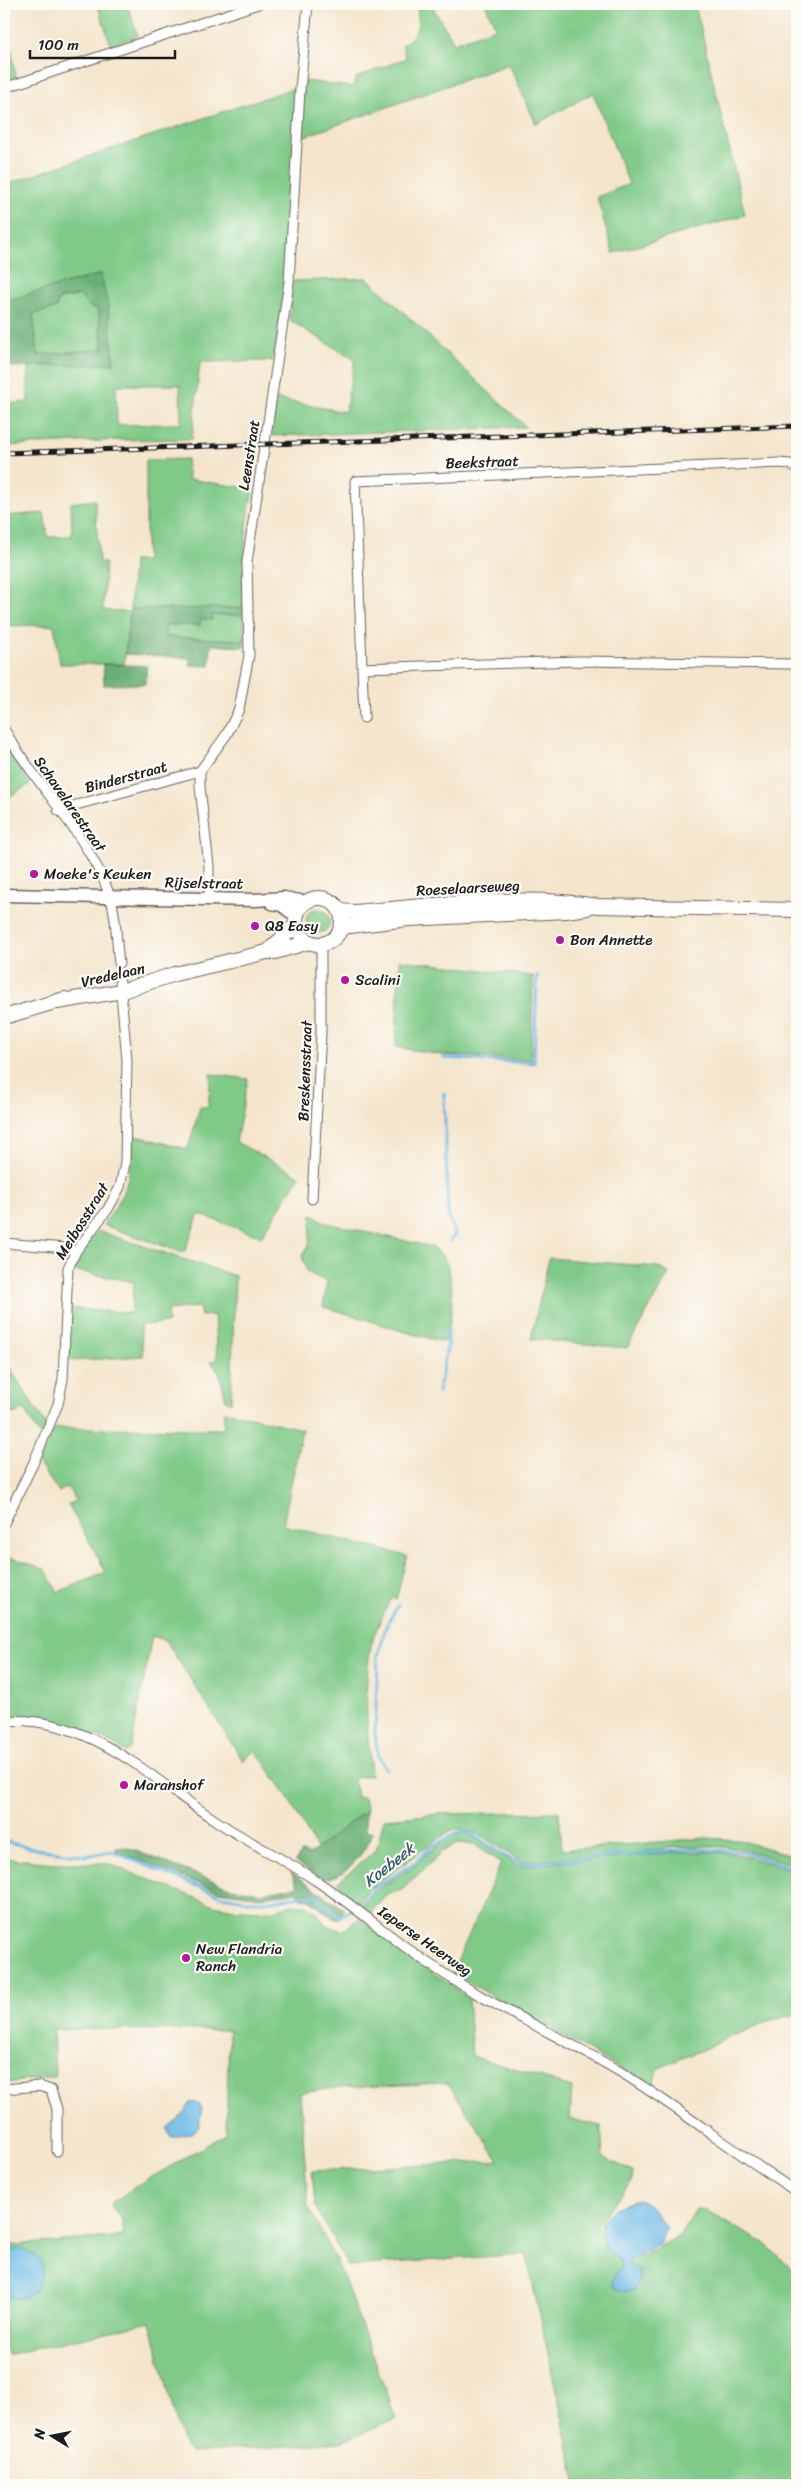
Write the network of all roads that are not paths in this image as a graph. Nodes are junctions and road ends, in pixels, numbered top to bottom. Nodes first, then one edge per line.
1 (258, 4) edge
2 (308, 4) edge
3 (4, 88) edge
4 (797, 468) edge
5 (797, 664) edge
6 (362, 668) junction
7 (364, 718) dead end
8 (4, 729) edge
9 (200, 771) junction
10 (58, 810) junction
11 (4, 895) edge
12 (111, 898) junction
13 (210, 899) junction
14 (254, 900) junction
15 (305, 902) junction
16 (598, 906) junction
17 (797, 910) edge
18 (340, 911) junction
19 (296, 921) junction
20 (341, 927) junction
21 (315, 943) junction
22 (267, 952) junction
23 (119, 963) dead end
24 (121, 987) junction
25 (4, 1017) edge
26 (312, 1198) dead end
27 (4, 1244) edge
28 (76, 1251) junction
29 (4, 1523) edge
30 (4, 1721) edge
31 (4, 2089) edge
32 (57, 2151) dead end
33 (797, 2192) edge

1 - 3 street
2 - 9 street, Leenstraat
4 - 6 street, Beekstraat
5 - 6 street
6 - 7 street, Beekstraat
8 - 10 street, Schavelarestraat
9 - 10 street, Binderstraat
9 - 13 street
10 - 12 street, Schavelarestraat
11 - 12 street, Rijselstraat
12 - 13 street, Rijselstraat
12 - 23 street
13 - 14 street, Rijselstraat
14 - 15 street, Rijselstraat
14 - 19 street, Rijselstraat
15 - 18 main road
15 - 19 main road
16 - 17 main road, Roeselaarseweg
16 - 18 main road, Roeselaarseweg
16 - 20 main road, Roeselaarseweg
18 - 20 main road
19 - 21 main road
19 - 22 main road, Vredelaan
20 - 21 main road
21 - 22 main road, Vredelaan
21 - 26 street, Breskensstraat
22 - 24 main road, Vredelaan
24 - 25 main road, Vredelaan
24 - 28 street, Meibosstraat
27 - 28 street
28 - 29 street, Meibosstraat
30 - 33 street, Ieperse Heerweg
31 - 32 street

